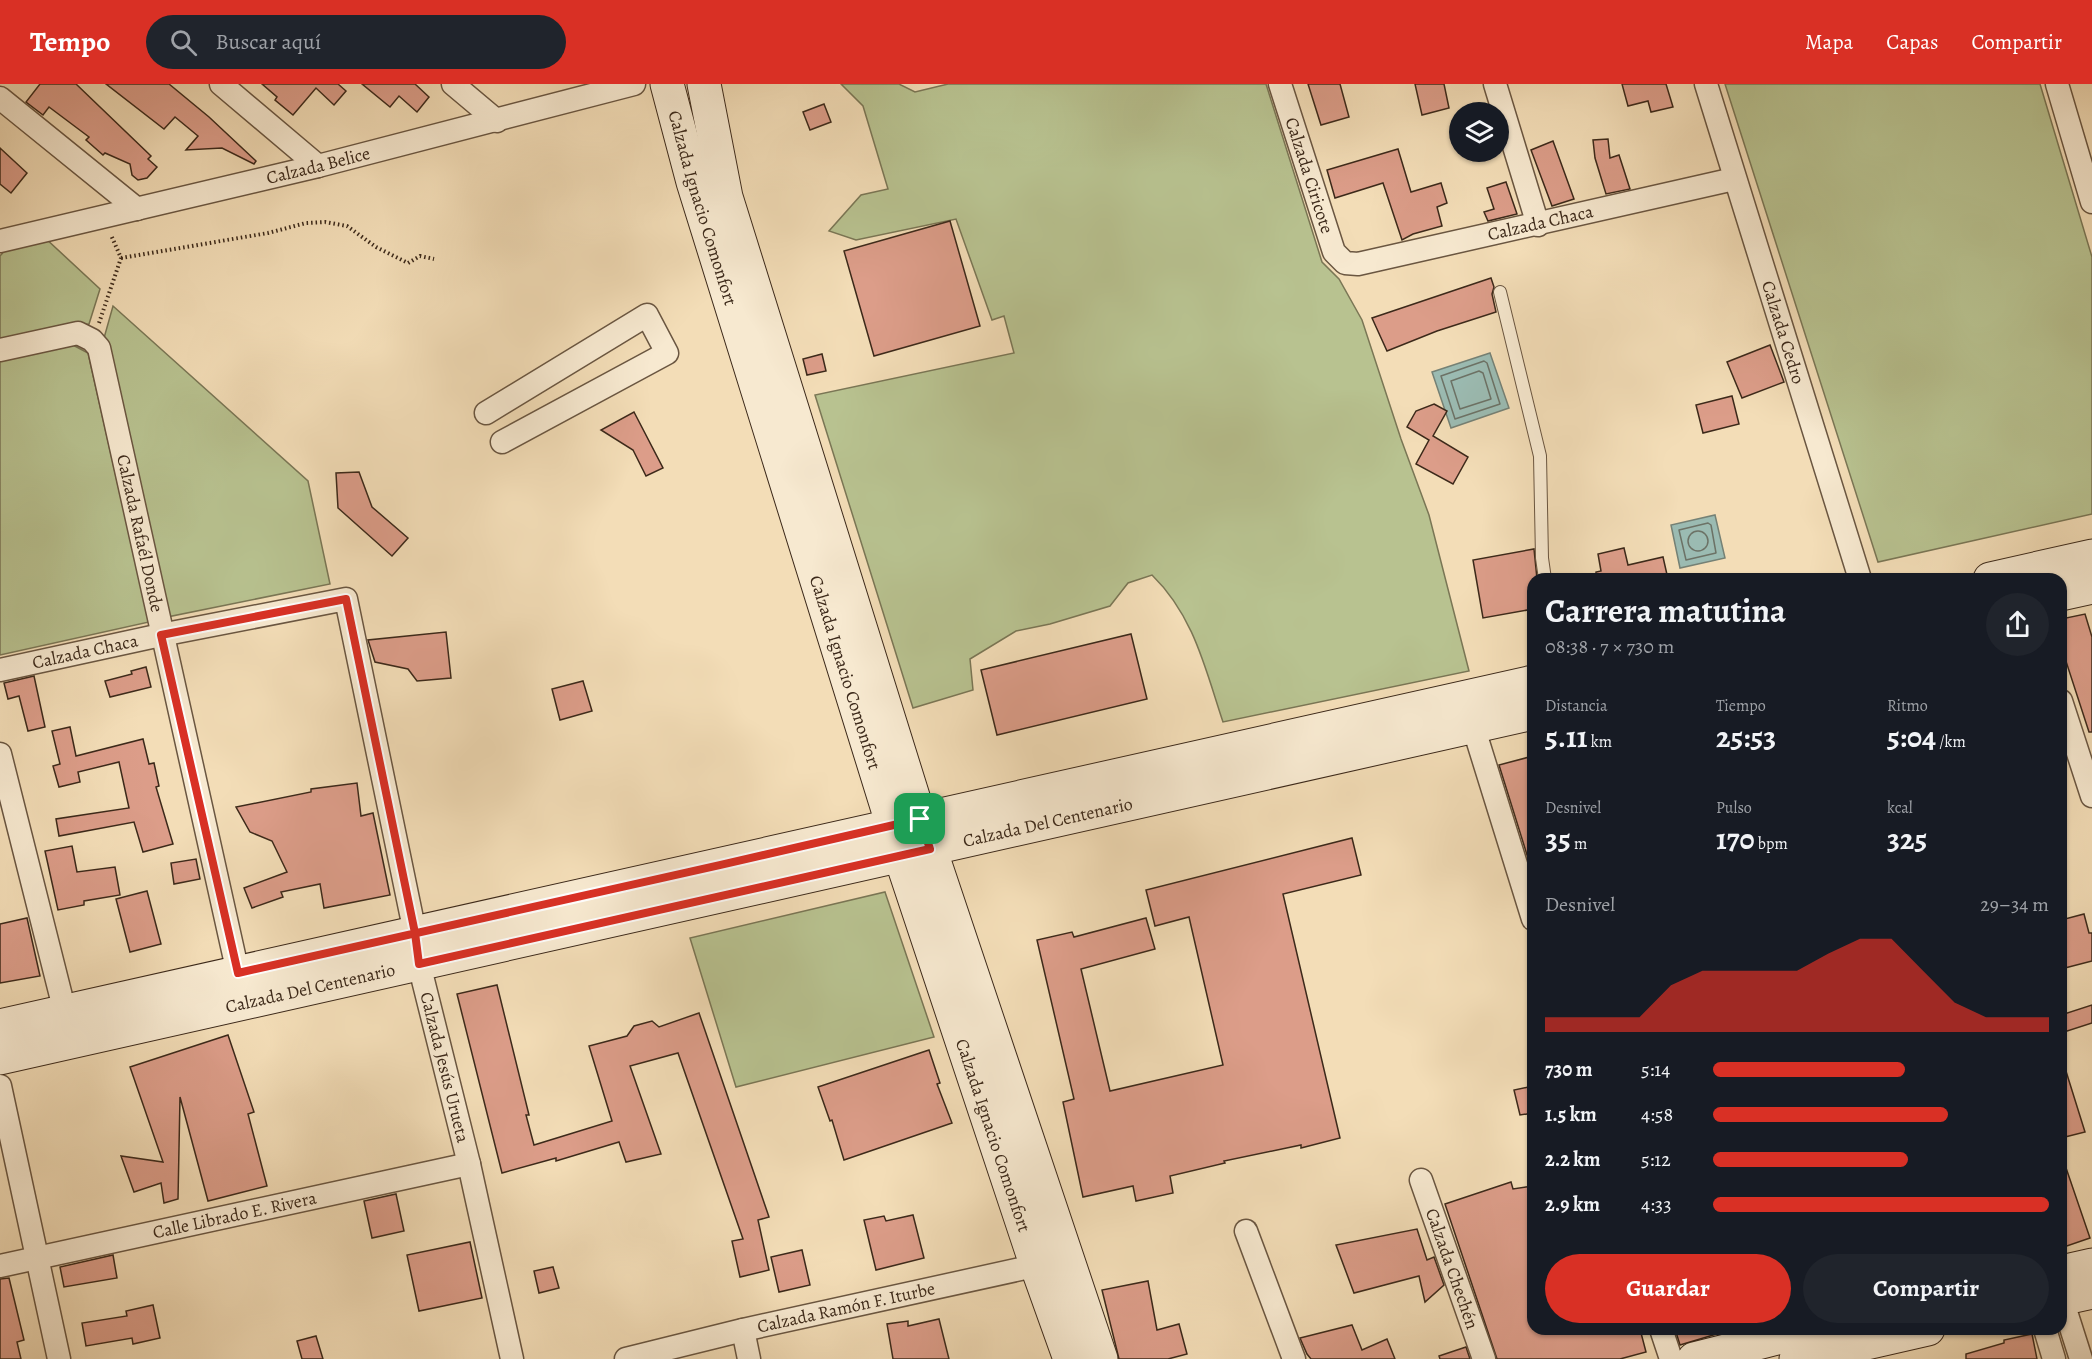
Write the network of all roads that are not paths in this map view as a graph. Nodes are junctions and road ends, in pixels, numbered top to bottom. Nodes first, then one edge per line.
1 (221, 84) edge
2 (453, 84) edge
3 (634, 84) edge
4 (667, 84) edge
5 (704, 84) edge
6 (1280, 84) edge
7 (1495, 84) edge
8 (1706, 84) edge
9 (2056, 84) edge
10 (0, 98) edge
11 (496, 121) junction
12 (318, 166) junction
13 (1734, 179) junction
14 (2092, 202) edge
15 (137, 210) junction
16 (1538, 225) junction
17 (0, 241) edge
18 (1345, 263) joint
19 (1500, 292) dead end
20 (0, 350) edge
21 (486, 413) dead end
22 (502, 442) dead end
23 (2092, 556) edge
24 (1544, 573) edge
25 (1858, 573) edge
26 (2017, 573) edge
27 (2092, 587) edge
28 (2067, 593) edge
29 (346, 599) joint
30 (161, 635) junction
31 (0, 670) edge
32 (1527, 683) edge
33 (1527, 714) edge
34 (2067, 719) edge
35 (1473, 726) junction
36 (0, 754) edge
37 (2092, 796) edge
38 (911, 837) junction
39 (1527, 900) edge
40 (417, 948) junction
41 (238, 973) junction
42 (64, 1012) junction
43 (0, 1026) edge
44 (0, 1058) edge
45 (0, 1086) edge
46 (469, 1164) junction
47 (1420, 1180) dead end
48 (1246, 1231) dead end
49 (37, 1257) junction
50 (1052, 1263) junction
51 (2092, 1264) edge
52 (0, 1266) edge
53 (2067, 1291) edge
54 (743, 1330) junction
55 (1663, 1335) edge
56 (1789, 1335) edge
57 (1911, 1335) edge
58 (2047, 1335) edge
59 (1862, 1352) edge
60 (59, 1359) edge
61 (512, 1359) edge
62 (626, 1359) edge
63 (749, 1359) edge
64 (1070, 1359) edge
65 (1101, 1359) edge
66 (1294, 1359) edge
67 (1484, 1359) edge
68 (1671, 1359) edge
69 (1694, 1359) edge
70 (1796, 1359) edge
71 (2054, 1359) edge
72 (2081, 1359) edge

1 - 12 street
2 - 11 street
3 - 11 street, Calzada Belice
4 - 38 main road, Calzada Ignacio Comonfort
5 - 38 main road, Calzada Ignacio Comonfort
6 - 18 street, Calzada Ciricote
7 - 16 street
8 - 13 street, Calzada Cedro
9 - 14 street
10 - 15 street
11 - 12 street, Calzada Belice
12 - 15 street, Calzada Belice
13 - 16 street, Calzada Chaca
13 - 25 street, Calzada Cedro
15 - 17 street, Calzada Belice
16 - 18 street, Calzada Chaca
19 - 24 lane
20 - 30 street, Calzada Rafaél Donde
21 - 22 street
23 - 26 main road
27 - 28 main road
29 - 30 street, Calzada Chaca
29 - 40 street, Calzada Jesús Urueta
30 - 31 street, Calzada Chaca
30 - 41 street, Calzada Rafaél Donde
32 - 38 main road, Calzada Del Centenario
33 - 35 main road, Calzada Del Centenario
34 - 37 street
35 - 38 main road, Calzada Del Centenario
35 - 39 street
36 - 42 street
38 - 40 main road, Calzada Del Centenario
38 - 50 main road, Calzada Ignacio Comonfort
40 - 41 main road, Calzada Del Centenario
40 - 44 main road, Calzada Del Centenario
40 - 46 street, Calzada Jesús Urueta
41 - 42 main road, Calzada Del Centenario
42 - 43 main road, Calzada Del Centenario
45 - 49 street
46 - 49 street, Calle Librado E. Rivera
46 - 61 street, Calzada Jesús Urueta
47 - 67 street, Calzada Chechén
48 - 66 street
49 - 52 street, Calle Librado E. Rivera
49 - 60 street
50 - 54 street, Calzada Ramón F. Iturbe
50 - 64 main road, Calzada Ignacio Comonfort
50 - 65 main road, Calzada Ignacio Comonfort
51 - 53 main road
53 - 72 street
54 - 62 street, Calzada Ramón F. Iturbe
54 - 63 street
55 - 68 street
56 - 69 main road
57 - 59 main road
58 - 71 street
59 - 70 main road

